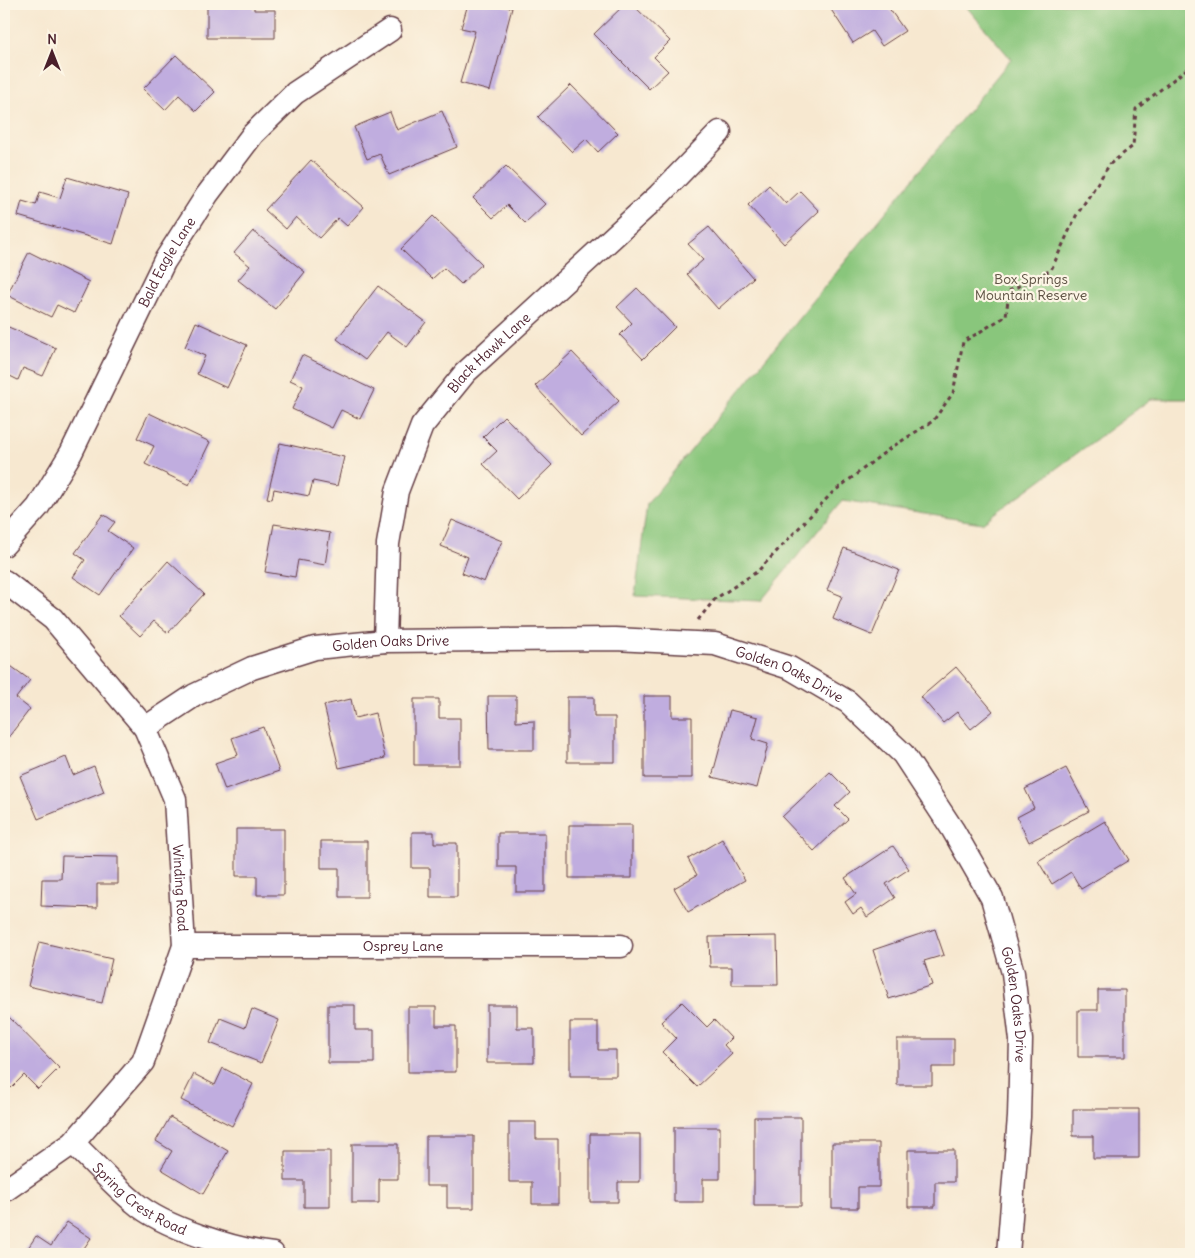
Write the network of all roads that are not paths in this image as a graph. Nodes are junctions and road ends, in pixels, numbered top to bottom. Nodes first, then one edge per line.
1 (390, 30) dead end
2 (720, 132) dead end
3 (4, 545) edge
4 (4, 581) edge
5 (384, 641) junction
6 (145, 728) junction
7 (184, 946) junction
8 (621, 946) dead end
9 (73, 1143) junction
10 (4, 1191) edge
11 (273, 1254) edge
12 (1008, 1254) edge

1 - 3 street, Bald Eagle Lane
2 - 5 street, Black Hawk Lane
4 - 6 street, Winding Road
5 - 6 street, Golden Oaks Drive
5 - 12 street, Golden Oaks Drive
6 - 7 street, Winding Road
7 - 8 street, Osprey Lane
7 - 9 street, Winding Road
9 - 10 street, Winding Road
9 - 11 street, Spring Crest Road

